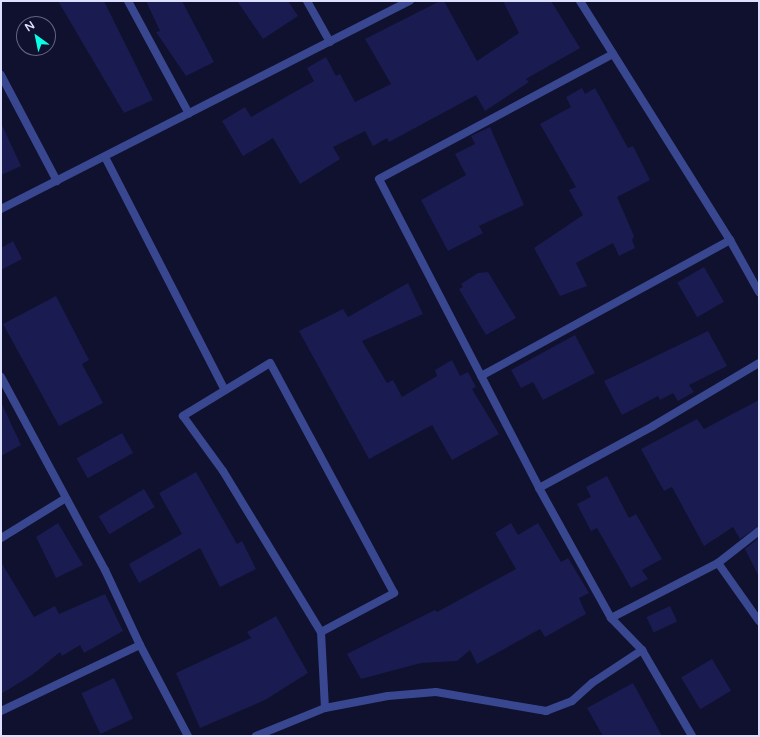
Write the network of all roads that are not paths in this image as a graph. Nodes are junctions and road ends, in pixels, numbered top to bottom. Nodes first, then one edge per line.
1 (128, 1) edge
2 (307, 1) edge
3 (410, 1) edge
4 (580, 1) edge
5 (330, 42) junction
6 (613, 54) junction
7 (1, 76) edge
8 (189, 114) junction
9 (105, 157) junction
10 (57, 181) junction
11 (1, 208) edge
12 (730, 240) junction
13 (759, 292) edge
14 (759, 363) edge
15 (482, 376) junction
16 (1, 377) edge
17 (225, 390) junction
18 (539, 488) junction
19 (66, 498) junction
20 (759, 531) edge
21 (1, 538) edge
22 (718, 563) junction
23 (611, 618) junction
24 (759, 621) edge
25 (321, 632) junction
26 (140, 645) junction
27 (642, 650) junction
28 (325, 708) junction
29 (1, 711) edge
30 (188, 736) edge
31 (256, 736) edge
32 (692, 736) edge

1 - 8 street
2 - 5 street
3 - 5 street
4 - 6 street
5 - 8 street
6 - 12 street
6 - 15 street
7 - 10 street
8 - 9 street
9 - 10 street
9 - 17 street
10 - 11 street
12 - 13 street
12 - 15 street
14 - 18 street
15 - 18 street
16 - 19 street
17 - 25 street
17 - 25 street
18 - 23 street
19 - 21 street
19 - 26 street
20 - 22 street
22 - 23 street
22 - 24 street
23 - 27 street
25 - 28 street
26 - 29 street
26 - 30 street
27 - 28 street
27 - 32 street
28 - 31 street

